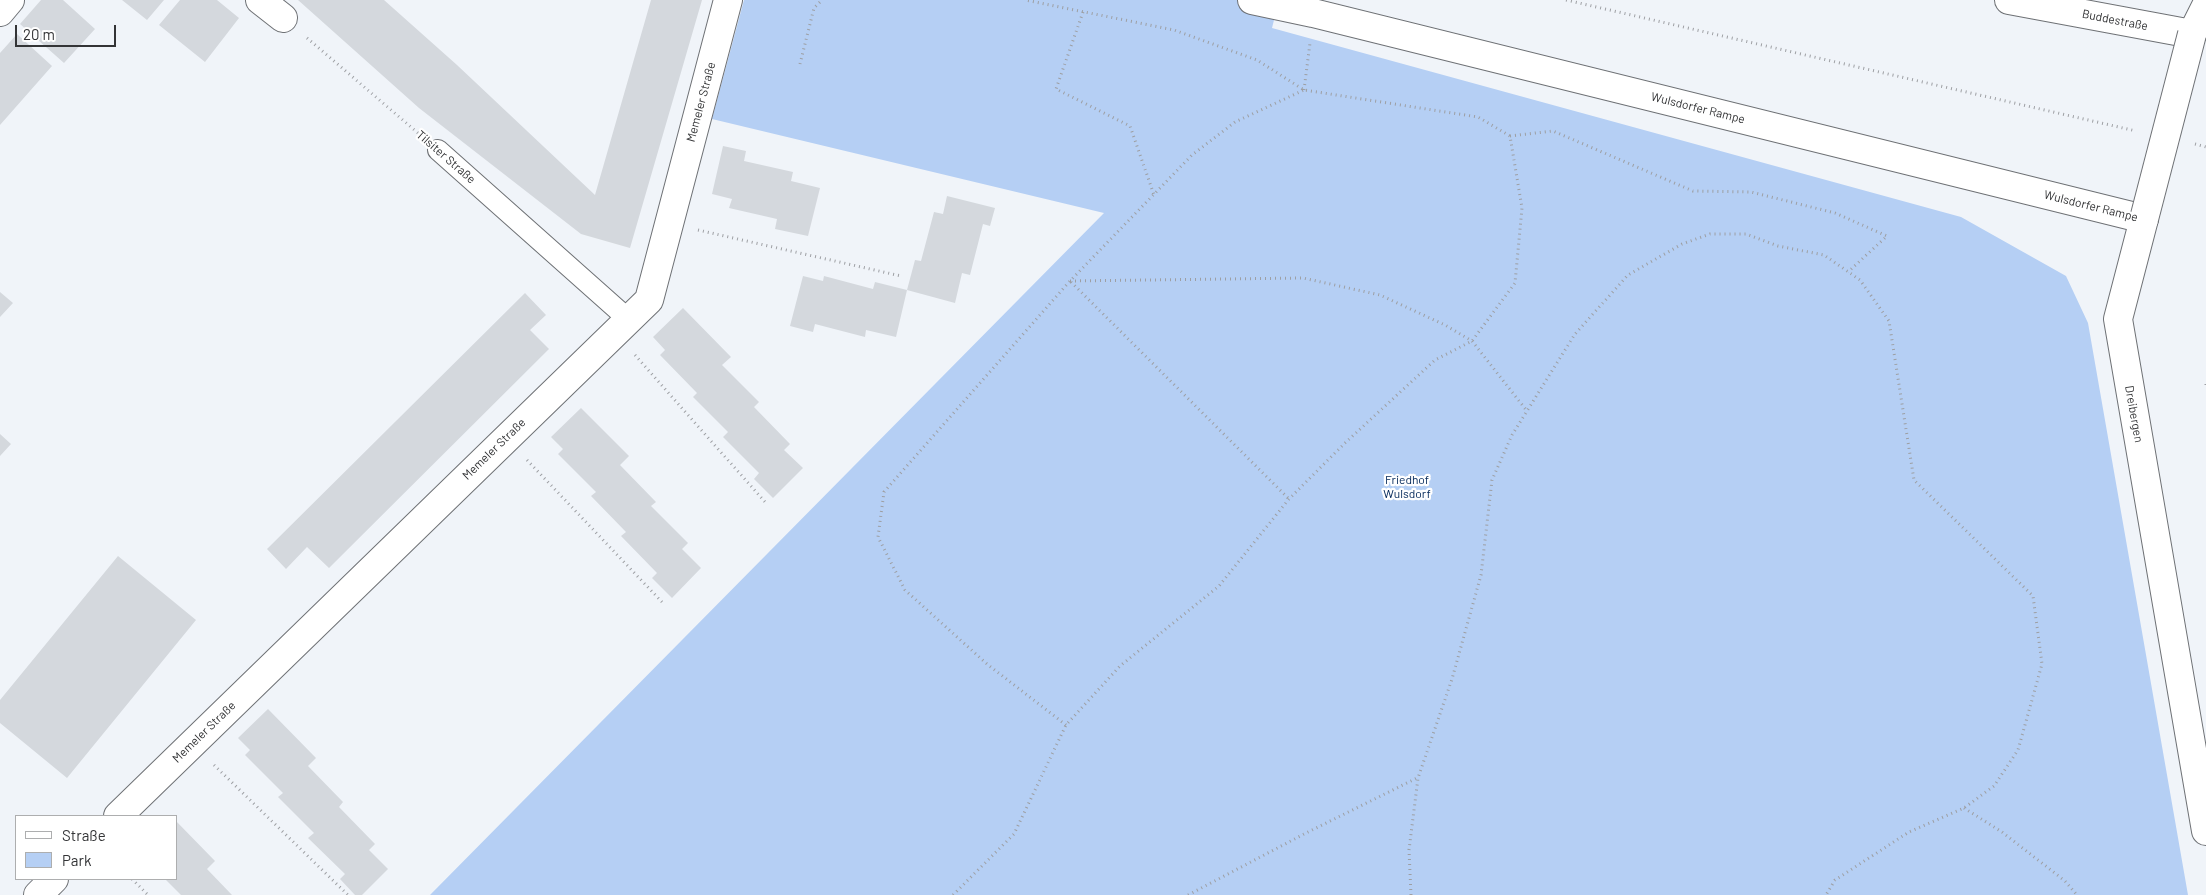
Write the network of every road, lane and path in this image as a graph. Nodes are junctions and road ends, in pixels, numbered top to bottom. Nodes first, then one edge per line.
1 (10, 0) edge
2 (260, 0) edge
3 (728, 0) edge
4 (822, 0) edge
5 (1025, 0) edge
6 (1252, 0) edge
7 (1566, 0) edge
8 (2009, 0) edge
9 (2206, 6) edge
10 (0, 12) edge
11 (1083, 12) junction
12 (283, 18) joint
13 (2192, 34) junction
14 (800, 64) dead end
15 (1304, 90) junction
16 (2138, 131) dead end
17 (1510, 136) junction
18 (2187, 142) dead end
19 (2206, 147) edge
20 (438, 150) joint
21 (1154, 196) junction
22 (2144, 219) junction
23 (669, 224) junction
24 (1848, 272) junction
25 (902, 276) dead end
26 (1070, 281) junction
27 (622, 326) junction
28 (1472, 341) junction
29 (2206, 384) edge
30 (2206, 389) edge
31 (1527, 411) junction
32 (506, 438) junction
33 (1288, 499) junction
34 (765, 502) dead end
35 (662, 602) dead end
36 (1066, 725) junction
37 (192, 744) junction
38 (1418, 778) junction
39 (1964, 808) junction
40 (119, 815) edge
41 (2206, 831) edge
42 (53, 880) edge
43 (133, 880) edge
44 (38, 895) edge
45 (148, 895) edge
46 (348, 895) edge
47 (953, 895) edge
48 (1188, 895) edge
49 (1411, 895) edge
50 (1826, 895) edge
51 (2077, 895) edge

1 - 10 street
2 - 12 street
3 - 23 street, Memeler Straße
4 - 14 path
5 - 11 path
6 - 22 street, Wulsdorfer Rampe
7 - 16 path
8 - 13 street, Buddestraße
9 - 13 street, Dreibergen
11 - 15 path
11 - 21 path
12 - 20 path, Tilsiter Straße
13 - 22 street, Dreibergen, bridge
15 - 17 path
15 - 21 path
17 - 24 path
17 - 28 path
18 - 19 path
20 - 27 lane, Tilsiter Straße
21 - 26 path
22 - 41 street, Dreibergen
23 - 25 path
23 - 27 street, Memeler Straße
24 - 31 path
24 - 39 path
26 - 28 path
26 - 33 path
26 - 36 path
27 - 32 street, Memeler Straße
27 - 34 path
28 - 31 path
28 - 33 path
29 - 30 path
31 - 38 path
32 - 35 path
32 - 37 street, Memeler Straße
33 - 36 path
36 - 47 path
37 - 40 street, Memeler Straße
37 - 46 path
38 - 48 path
38 - 49 path
39 - 50 path
39 - 51 path
42 - 44 street
43 - 45 path

